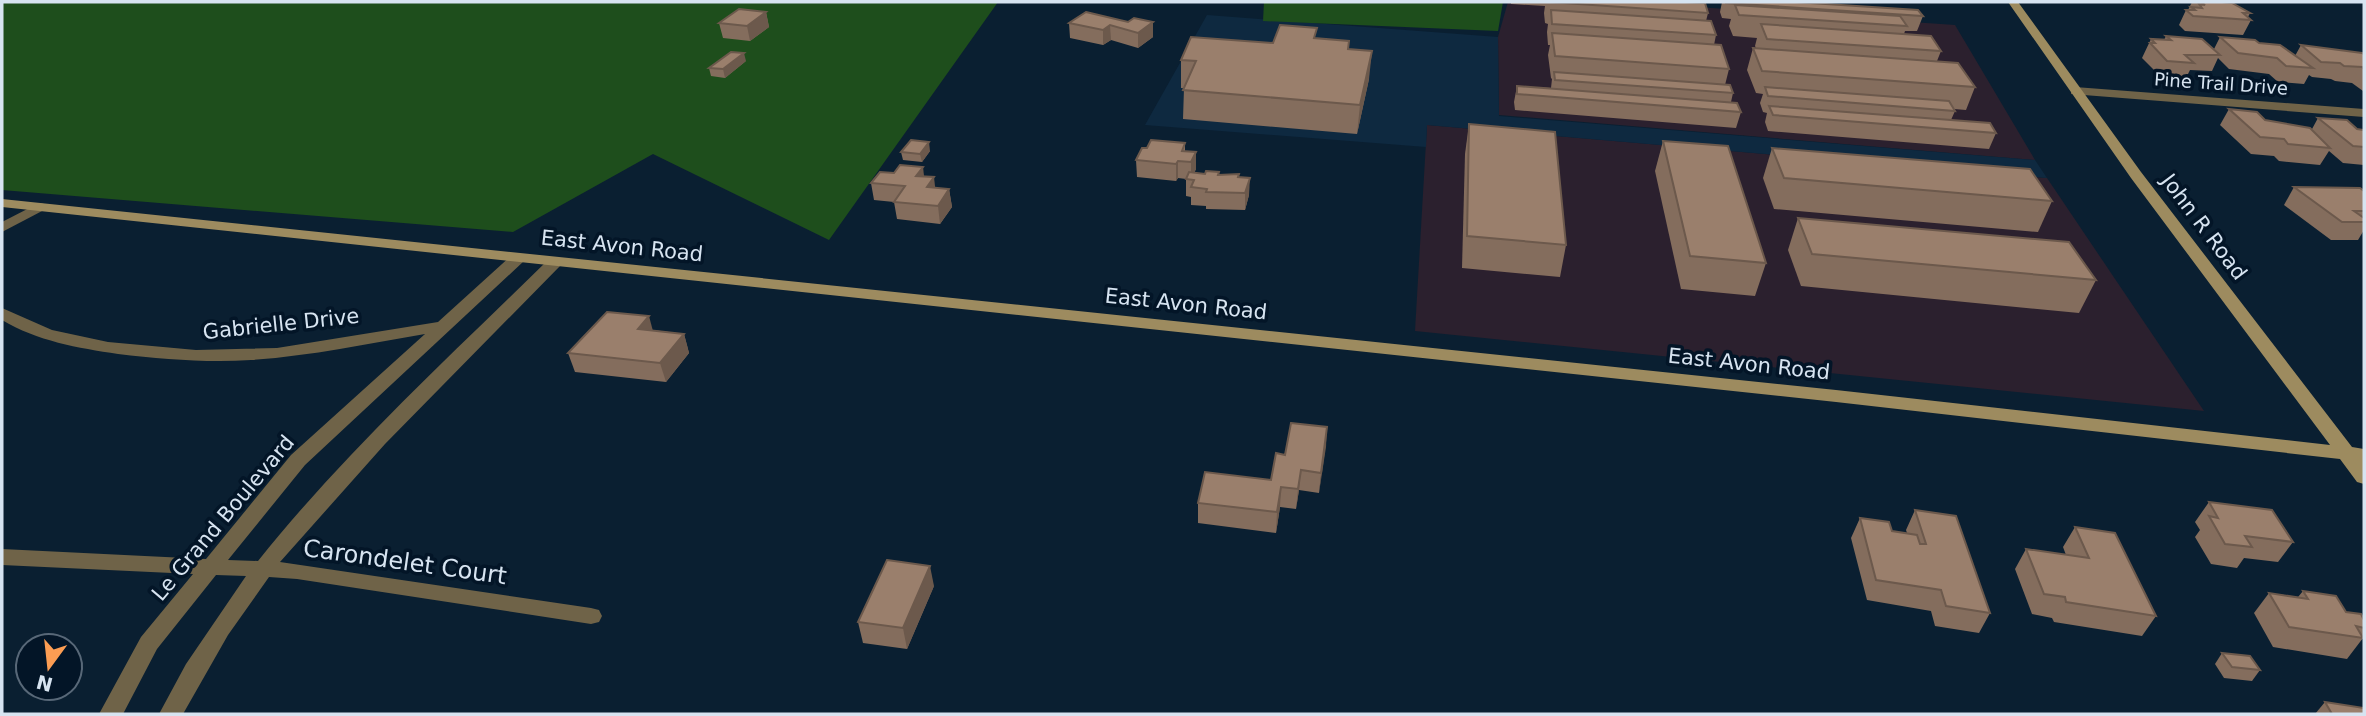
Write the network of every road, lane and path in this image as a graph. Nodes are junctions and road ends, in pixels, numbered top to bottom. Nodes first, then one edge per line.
1 (2013, 2) edge
2 (2075, 91) junction
3 (2364, 113) edge
4 (4, 205) edge
5 (39, 207) junction
6 (2, 228) edge
7 (517, 258) junction
8 (555, 262) junction
9 (2, 313) edge
10 (444, 326) junction
11 (2355, 454) edge
12 (2364, 477) edge
13 (2, 557) edge
14 (211, 566) junction
15 (262, 571) junction
16 (591, 615) dead end
17 (111, 714) edge
18 (171, 714) edge

1 - 2 main road, John R Road
2 - 3 street, Pine Trail Drive
2 - 11 main road, John R Road
4 - 5 main road, East Avon Road
5 - 6 street
5 - 7 main road, East Avon Road
7 - 8 main road, East Avon Road
7 - 10 street, Le Grand Boulevard
8 - 11 main road, East Avon Road
8 - 15 street
9 - 10 street, Gabrielle Drive
10 - 14 street, Le Grand Boulevard
11 - 12 main road, John R Road
13 - 14 street, Carondelet Court
14 - 15 street, Carondelet Court
14 - 17 street, Le Grand Boulevard
15 - 16 street, Carondelet Court
15 - 18 street

